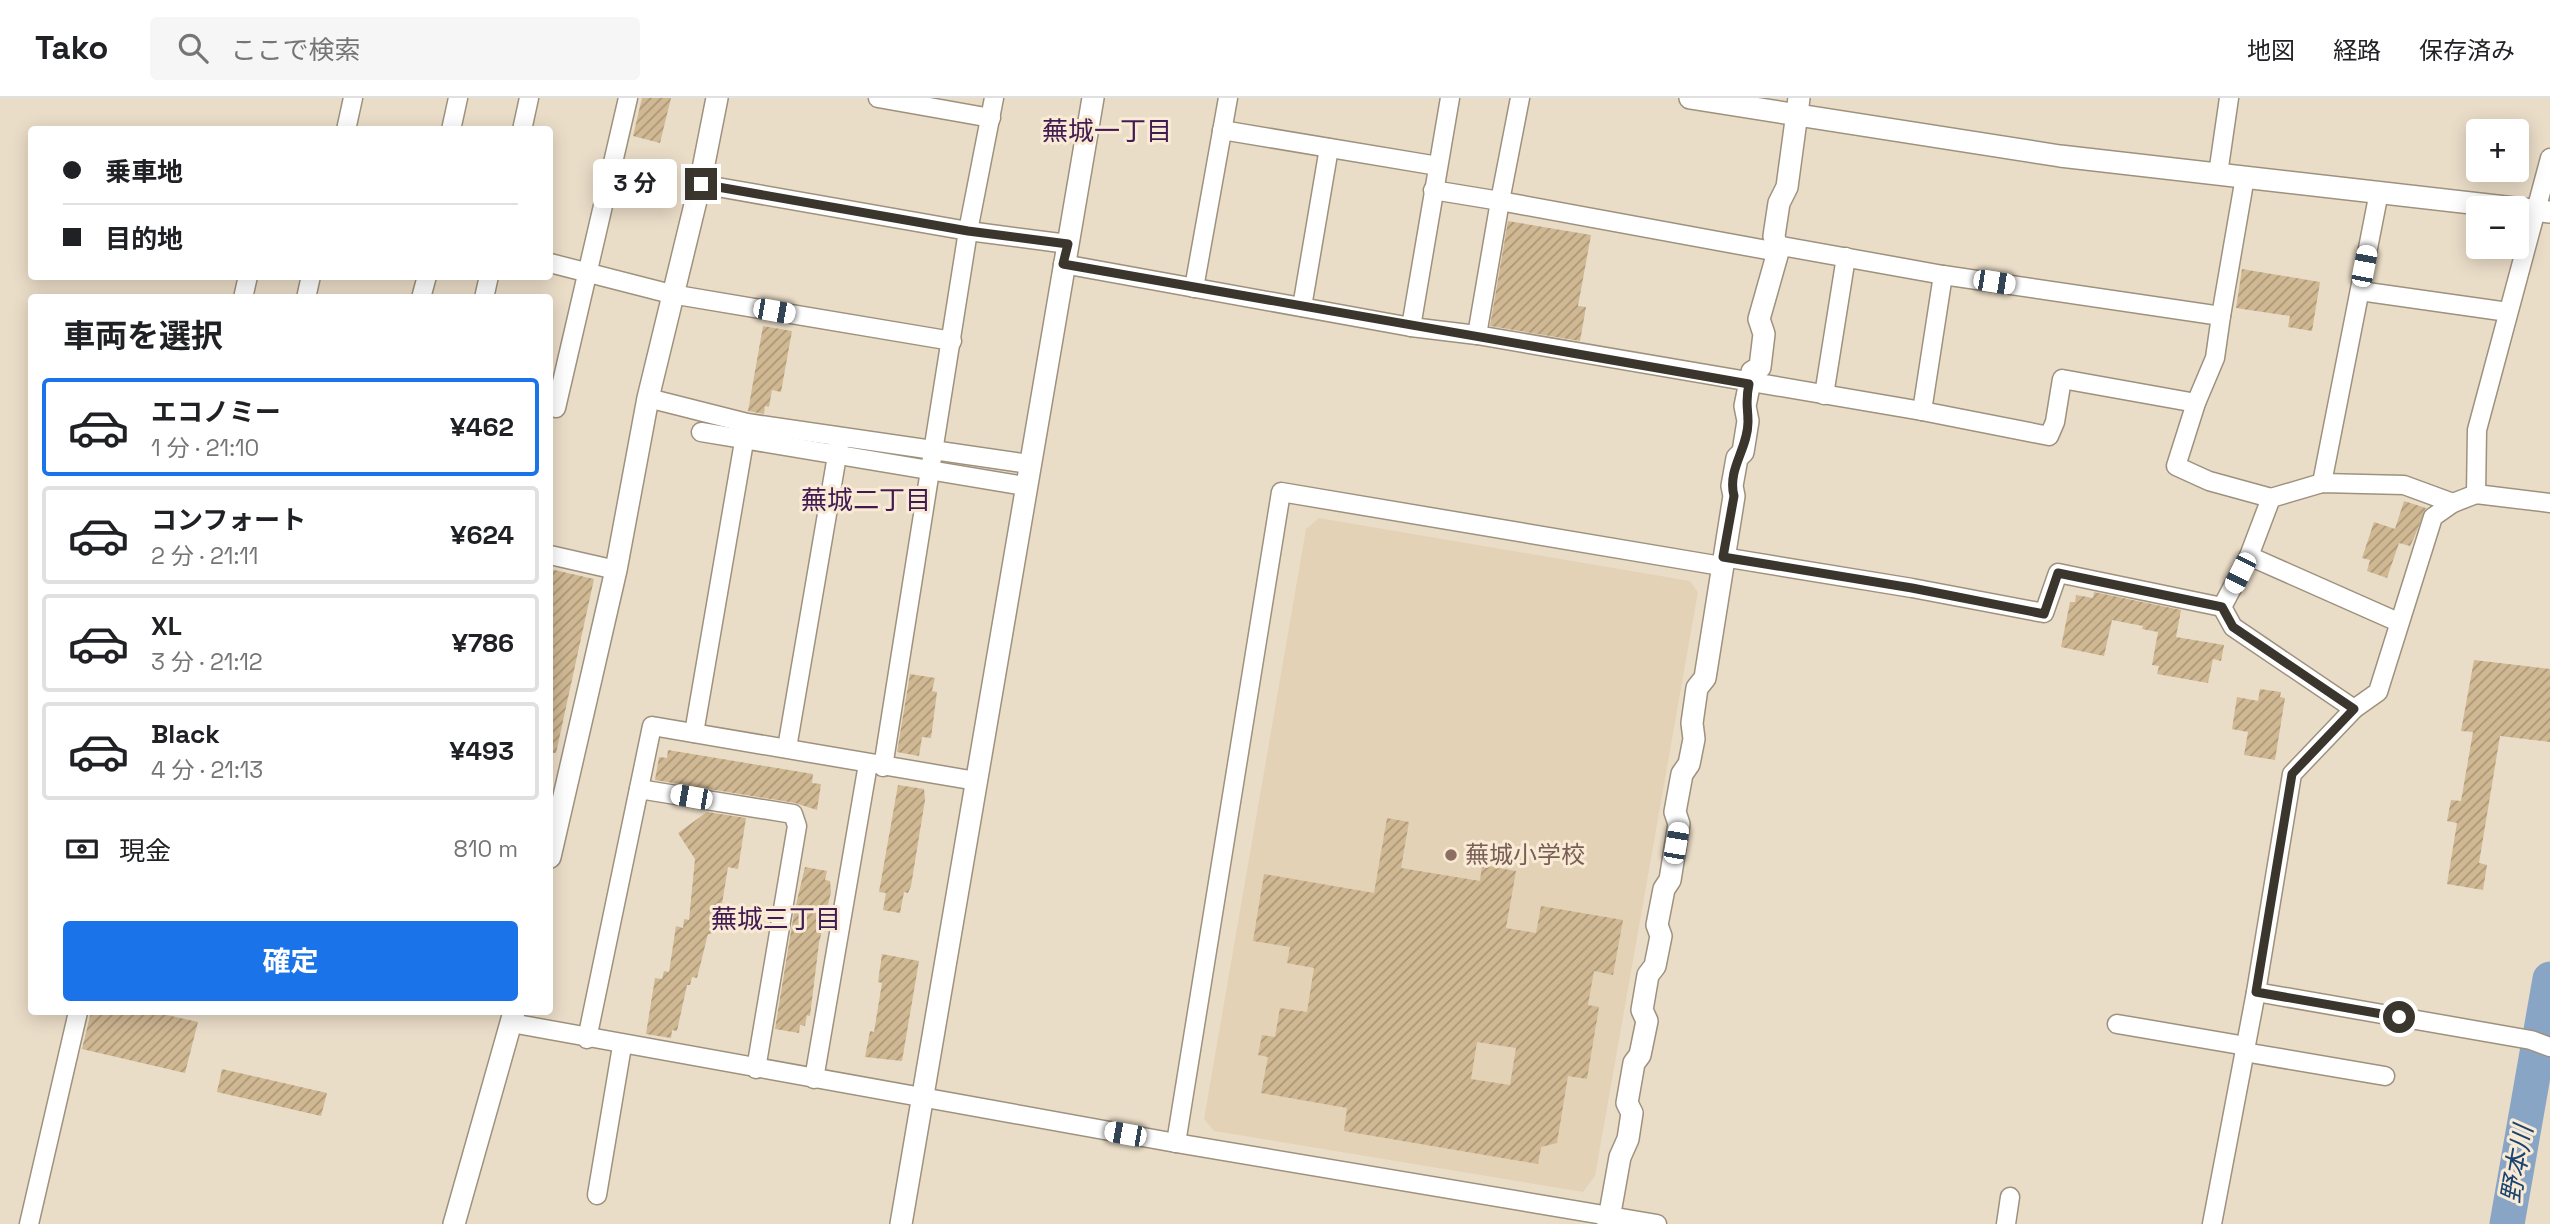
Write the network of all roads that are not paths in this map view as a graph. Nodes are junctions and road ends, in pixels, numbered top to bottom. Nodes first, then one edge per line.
1 (353, 98) edge
2 (458, 98) edge
3 (529, 98) edge
4 (628, 98) edge
5 (717, 98) edge
6 (878, 98) edge
7 (994, 98) edge
8 (1093, 98) edge
9 (1228, 98) edge
10 (1450, 98) edge
11 (1520, 98) edge
12 (1690, 98) edge
13 (2229, 98) edge
14 (1798, 107) edge
15 (990, 118) junction
16 (347, 126) edge
17 (452, 126) edge
18 (523, 126) edge
19 (1222, 130) junction
20 (1329, 148) junction
21 (2550, 158) edge
22 (1438, 166) junction
23 (2218, 174) junction
24 (2245, 177) junction
25 (701, 184) junction
26 (1433, 190) junction
27 (2379, 192) junction
28 (1500, 201) junction
29 (2544, 210) edge
30 (968, 231) junction
31 (1777, 248) junction
32 (1065, 254) junction
33 (1846, 257) junction
34 (553, 264) edge
35 (587, 273) junction
36 (1943, 275) junction
37 (1194, 288) junction
38 (2360, 291) junction
39 (671, 294) junction
40 (1302, 307) junction
41 (2508, 312) junction
42 (2221, 316) junction
43 (1411, 327) junction
44 (1477, 335) junction
45 (952, 341) junction
46 (1749, 384) junction
47 (1824, 395) junction
48 (648, 398) junction
49 (2196, 403) junction
50 (556, 408) dead end
51 (1922, 411) junction
52 (701, 432) dead end
53 (746, 432) junction
54 (838, 446) junction
55 (933, 448) junction
56 (1029, 464) junction
57 (929, 469) junction
58 (2322, 482) junction
59 (1025, 486) junction
60 (2476, 494) junction
61 (2271, 498) junction
62 (2453, 503) junction
63 (2550, 503) edge
64 (553, 556) edge
65 (2249, 556) junction
66 (1722, 561) junction
67 (616, 570) junction
68 (2222, 607) junction
69 (2398, 622) junction
70 (2354, 709) junction
71 (694, 733) junction
72 (787, 748) junction
73 (875, 765) junction
74 (976, 782) junction
75 (639, 789) junction
76 (553, 844) edge
77 (2256, 992) junction
78 (77, 1015) edge
79 (512, 1017) edge
80 (2117, 1024) dead end
81 (587, 1039) junction
82 (2542, 1045) edge
83 (622, 1046) junction
84 (2245, 1049) junction
85 (755, 1069) junction
86 (2385, 1076) dead end
87 (814, 1079) junction
88 (920, 1098) junction
89 (1176, 1143) junction
90 (597, 1195) dead end
91 (2010, 1197) dead end
92 (1609, 1220) edge
93 (29, 1224) edge
94 (454, 1224) edge
95 (901, 1224) edge
96 (1657, 1224) edge
97 (2006, 1224) edge
98 (2212, 1224) edge

1 - 16 street
2 - 17 street
3 - 18 street
4 - 35 street
5 - 25 street
6 - 15 street
7 - 15 street
8 - 32 street
9 - 19 street
10 - 22 street
11 - 28 street
12 - 14 street
13 - 23 street
14 - 23 street
14 - 31 street
15 - 30 street
19 - 20 street
19 - 37 street
20 - 22 street
20 - 40 street
21 - 29 street
22 - 26 street
23 - 24 street
24 - 27 street
24 - 42 street
25 - 30 street
25 - 39 street
26 - 28 street
26 - 43 street
27 - 29 street
27 - 38 street
28 - 31 street
28 - 44 street
29 - 41 street
30 - 32 street
30 - 45 street
31 - 33 street
31 - 46 street
32 - 37 street
32 - 56 street
33 - 36 street
33 - 47 street
34 - 35 street
35 - 39 street
35 - 50 street
36 - 42 street
36 - 51 street
37 - 40 street
38 - 41 street
38 - 58 street
39 - 45 street
39 - 48 street
40 - 43 street
41 - 60 street
42 - 49 street
43 - 44 street
44 - 46 street
45 - 55 street
46 - 47 street
46 - 66 street
47 - 51 street
48 - 53 street
48 - 67 street
49 - 51 street
49 - 61 street
52 - 53 street
53 - 54 street
53 - 71 street
54 - 55 street
54 - 57 street
54 - 72 street
55 - 56 street
55 - 57 street
56 - 59 street
57 - 59 street
57 - 73 street
58 - 61 street
58 - 62 street
59 - 74 street
60 - 62 street
60 - 63 street
61 - 65 street
62 - 69 street
64 - 67 street
65 - 68 street
65 - 69 street
66 - 68 street
66 - 89 street
66 - 92 street
67 - 76 street
68 - 70 street
69 - 70 street
70 - 77 street
71 - 72 street
71 - 75 street
72 - 73 street
73 - 74 street
73 - 87 street
74 - 88 street
75 - 81 street
75 - 85 street
77 - 82 street
77 - 84 street
78 - 93 street
79 - 81 street
79 - 94 street
80 - 84 street
81 - 83 street
83 - 85 street
83 - 90 street
84 - 86 street
84 - 98 street
85 - 87 street
87 - 88 street
88 - 89 street
88 - 95 street
89 - 92 street
91 - 97 street
92 - 96 street

